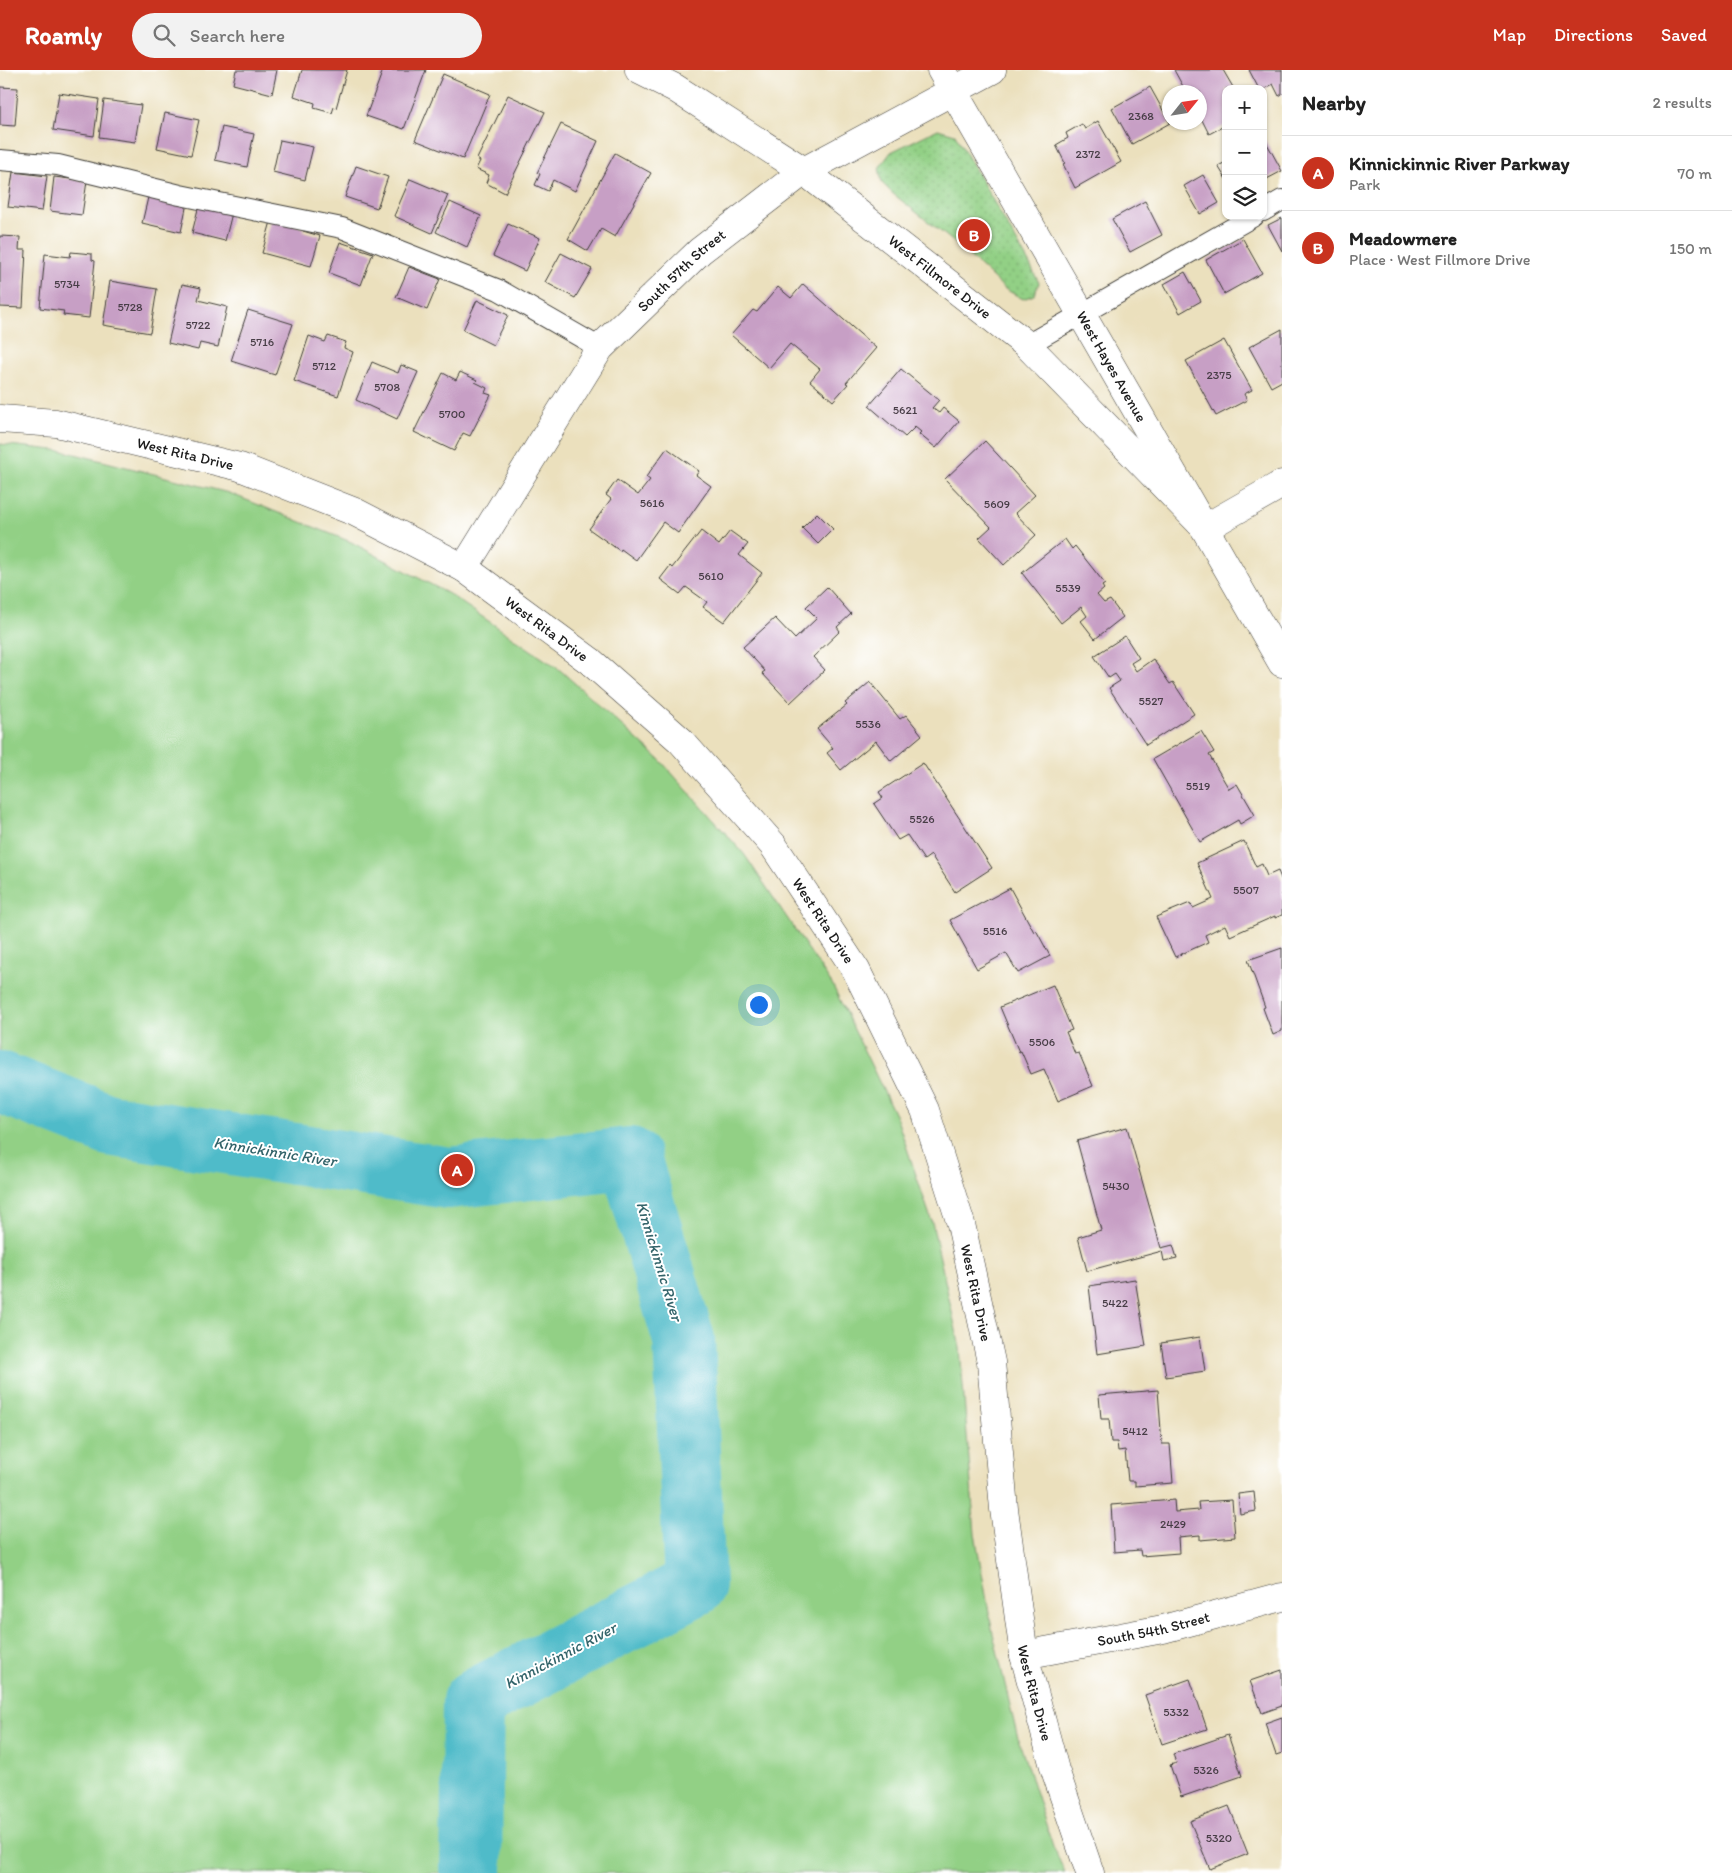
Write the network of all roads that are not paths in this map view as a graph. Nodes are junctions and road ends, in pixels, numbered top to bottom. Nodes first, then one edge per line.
1 (638, 70) edge
2 (992, 70) edge
3 (947, 80) edge
4 (0, 160) edge
5 (804, 171) junction
6 (1282, 200) edge
7 (1267, 209) edge
8 (1247, 220) edge
9 (1081, 313) junction
10 (1028, 345) junction
11 (600, 348) junction
12 (0, 420) edge
13 (1282, 484) edge
14 (1204, 528) junction
15 (464, 568) junction
16 (1282, 663) edge
17 (1282, 1597) edge
18 (1024, 1655) junction
19 (1090, 1873) edge

1 - 5 street, West Fillmore Drive
2 - 3 street, South 57th Street
3 - 5 street, South 57th Street
3 - 9 street, West Hayes Avenue
4 - 11 lane
5 - 10 street, West Fillmore Drive
5 - 11 street, South 57th Street
6 - 7 lane
8 - 9 lane
9 - 10 lane
9 - 14 street, West Hayes Avenue
10 - 14 street, West Fillmore Drive
11 - 15 street, South 57th Street
12 - 15 street, West Rita Drive
13 - 14 street
14 - 16 street, West Hayes Avenue
15 - 18 street, West Rita Drive
17 - 18 street, South 54th Street
18 - 19 street, West Rita Drive

